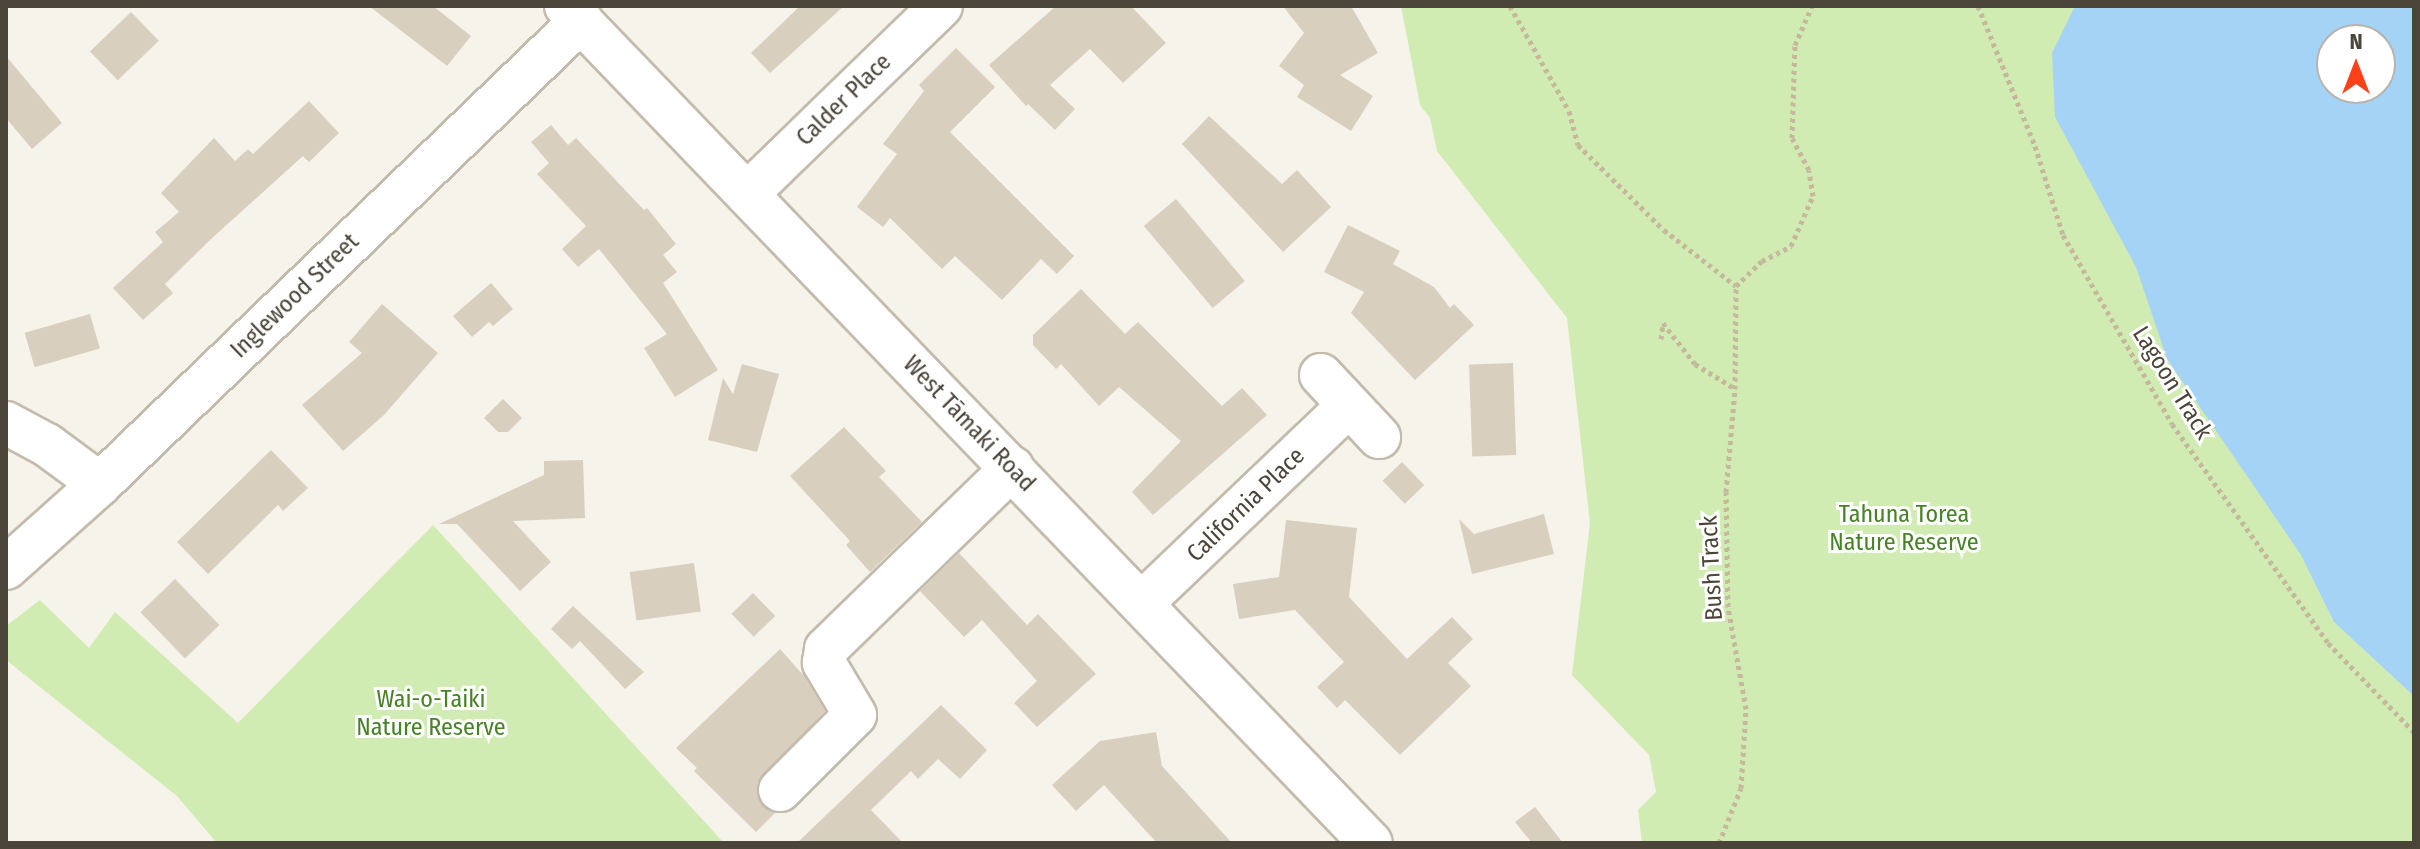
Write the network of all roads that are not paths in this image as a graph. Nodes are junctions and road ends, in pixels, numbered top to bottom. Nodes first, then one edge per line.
1 (941, 6) edge
2 (574, 14) edge
3 (747, 194) junction
4 (1321, 375) dead end
5 (1348, 406) junction
6 (6, 423) edge
7 (1379, 437) dead end
8 (1012, 468) junction
9 (100, 484) junction
10 (6, 568) edge
11 (1142, 603) junction
12 (780, 790) dead end
13 (1371, 843) edge

1 - 3 street, Calder Place
2 - 3 street, West Tāmaki Road
2 - 9 street, Inglewood Street
3 - 8 street, West Tāmaki Road
4 - 5 street
5 - 7 street
5 - 11 street, California Place
6 - 9 street
8 - 11 street, West Tāmaki Road
8 - 12 street
9 - 10 street, Inglewood Street
11 - 13 street, West Tāmaki Road

